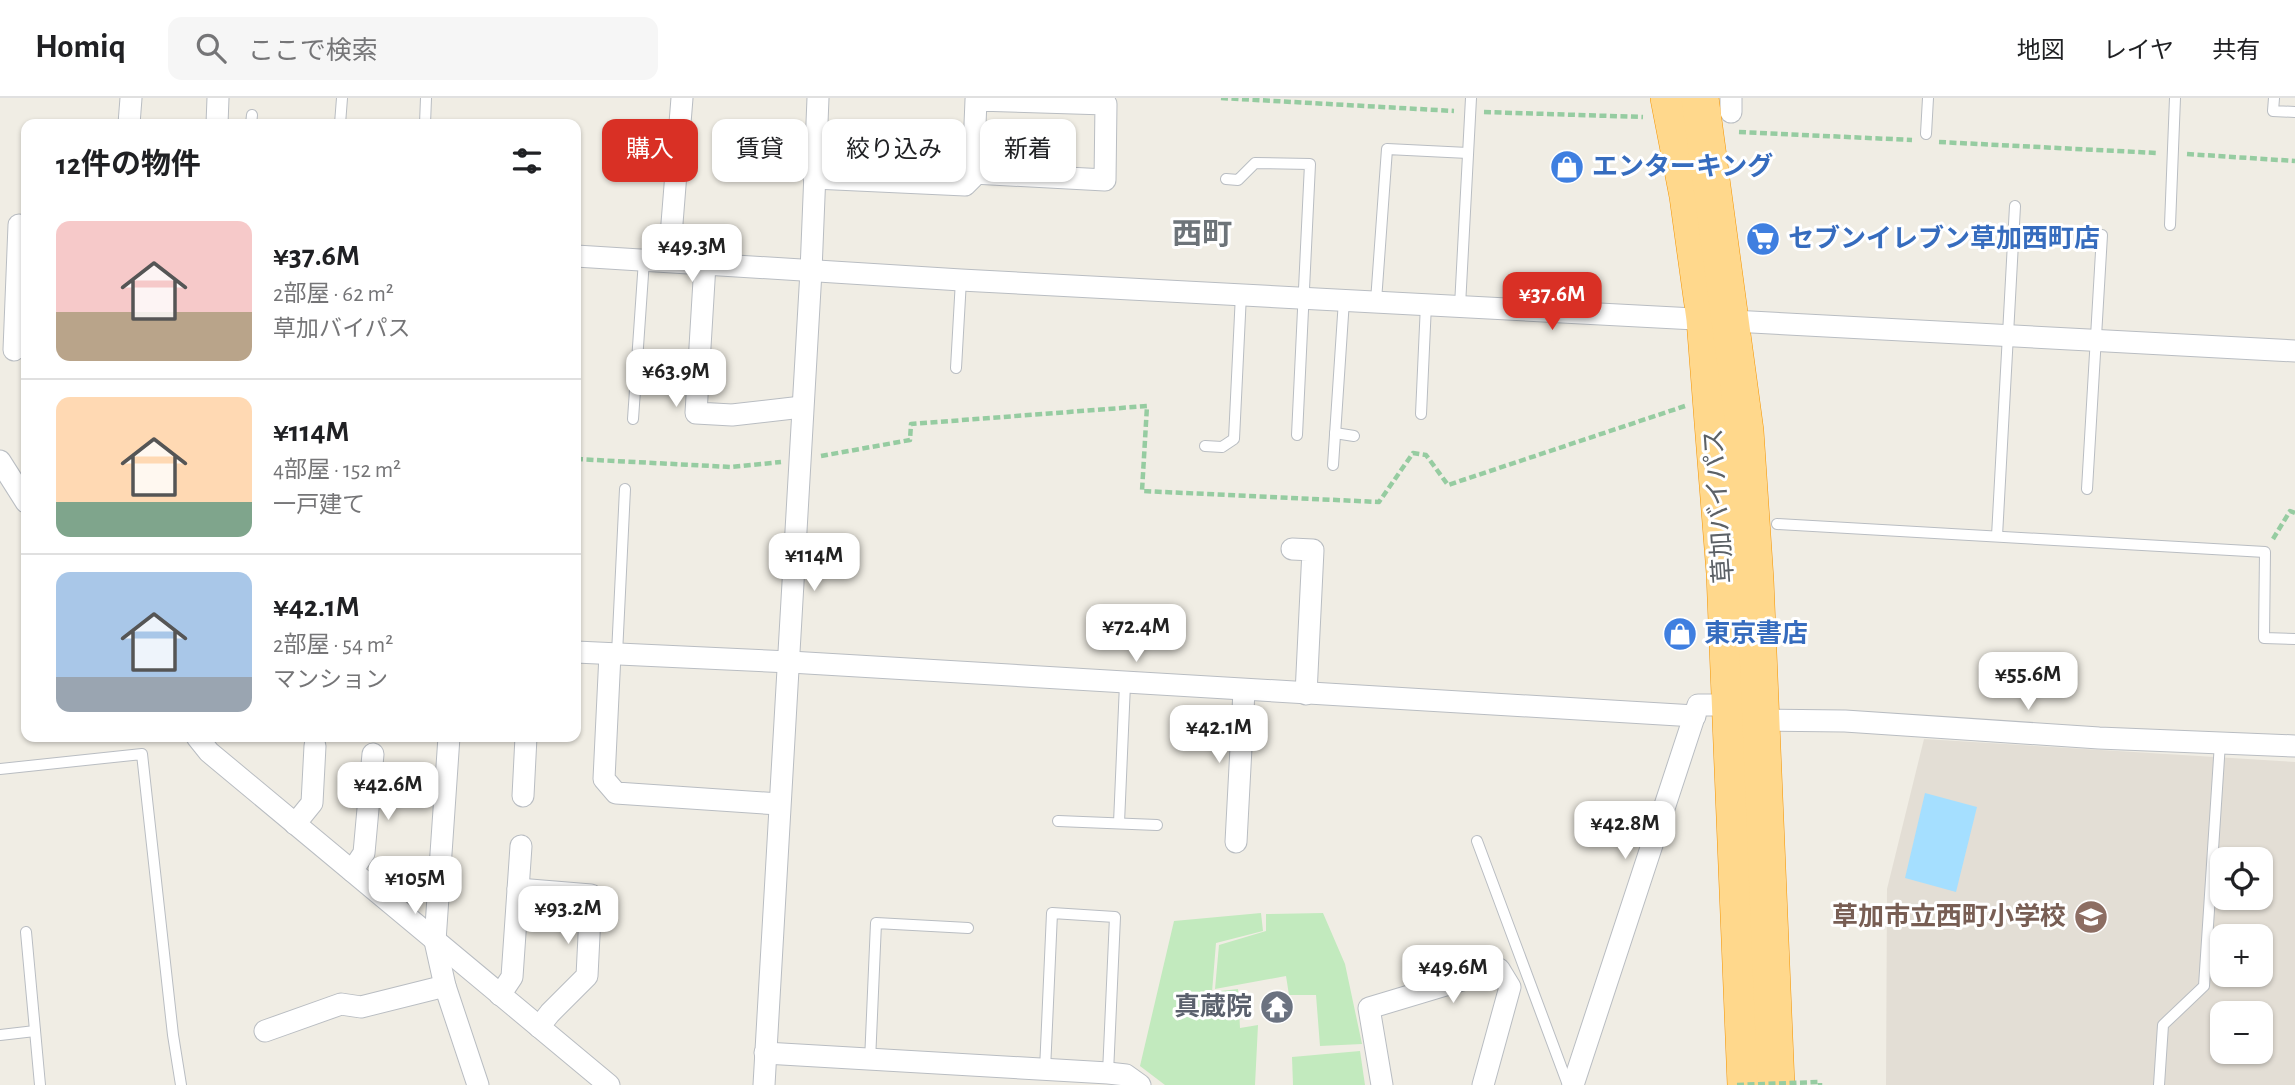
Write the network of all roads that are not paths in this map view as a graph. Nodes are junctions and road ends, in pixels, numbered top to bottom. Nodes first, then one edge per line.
1 (131, 98) edge
2 (218, 98) edge
3 (342, 98) edge
4 (426, 98) edge
5 (682, 98) edge
6 (818, 98) edge
7 (1471, 98) edge
8 (1928, 98) edge
9 (2175, 98) edge
10 (2274, 98) edge
11 (1052, 100) edge
12 (1721, 103) edge
13 (1662, 108) edge
14 (2295, 112) edge
15 (129, 119) edge
16 (217, 119) edge
17 (340, 119) edge
18 (425, 119) edge
19 (1925, 138) road end
20 (1468, 153) junction
21 (973, 173) junction
22 (814, 178) junction
23 (1226, 179) dead end
24 (2015, 206) dead end
25 (15, 225) edge
26 (2170, 225) dead end
27 (2102, 235) dead end
28 (581, 256) edge
29 (644, 260) junction
30 (669, 261) junction
31 (705, 264) junction
32 (811, 271) junction
33 (961, 280) junction
34 (1241, 294) junction
35 (1304, 298) junction
36 (1344, 300) junction
37 (1376, 301) junction
38 (1426, 304) junction
39 (1460, 306) junction
40 (1718, 319) junction
41 (2008, 335) junction
42 (2095, 340) junction
43 (14, 350) dead end
44 (2295, 351) edge
45 (956, 368) dead end
46 (802, 407) junction
47 (1421, 414) dead end
48 (633, 419) dead end
49 (1335, 433) junction
50 (1297, 435) dead end
51 (1354, 436) dead end
52 (1205, 446) dead end
53 (0, 461) edge
54 (1333, 465) dead end
55 (625, 489) dead end
56 (2087, 489) dead end
57 (21, 494) edge
58 (1777, 524) dead end
59 (1997, 536) junction
60 (1292, 549) dead end
61 (2295, 639) edge
62 (581, 652) edge
63 (613, 654) junction
64 (790, 662) junction
65 (1125, 684) junction
66 (1244, 691) junction
67 (1306, 694) junction
68 (1745, 712) junction
69 (1695, 716) junction
70 (201, 742) edge
71 (449, 742) edge
72 (526, 742) edge
73 (2220, 743) junction
74 (315, 746) dead end
75 (2295, 746) edge
76 (373, 754) dead end
77 (0, 769) edge
78 (523, 796) dead end
79 (779, 804) junction
80 (1058, 821) dead end
81 (1119, 823) junction
82 (295, 824) junction
83 (1157, 824) dead end
84 (1477, 841) dead end
85 (1236, 842) dead end
86 (521, 846) dead end
87 (352, 872) junction
88 (518, 889) junction
89 (968, 928) dead end
90 (26, 932) dead end
91 (435, 941) junction
92 (445, 986) junction
93 (500, 995) junction
94 (539, 1027) junction
95 (35, 1031) junction
96 (265, 1031) dead end
97 (0, 1035) edge
98 (765, 1053) junction
99 (870, 1060) junction
100 (1045, 1070) junction
101 (1108, 1073) junction
102 (1074, 1078) edge
103 (475, 1084) edge
104 (40, 1085) edge
105 (181, 1085) edge
106 (609, 1085) edge
107 (764, 1085) edge
108 (1140, 1085) edge
109 (1382, 1085) edge
110 (1483, 1085) edge
111 (1570, 1085) edge
112 (1746, 1085) edge
113 (1776, 1085) edge
114 (2159, 1085) edge

1 - 15 street
2 - 16 street
3 - 17 lane
4 - 18 lane
5 - 30 street
6 - 22 street
7 - 20 lane
8 - 19 lane
9 - 26 lane
10 - 14 lane
11 - 21 street
11 - 21 street
12 - 40 highway, 草加バイパス
13 - 40 highway, 草加バイパス
20 - 37 lane
20 - 39 lane
21 - 22 street
22 - 32 street
23 - 35 lane
24 - 41 lane
25 - 43 street
27 - 42 lane
28 - 29 street
29 - 30 street
29 - 48 lane
30 - 31 street
31 - 32 street
31 - 46 street
32 - 33 street
32 - 46 street
33 - 34 street
33 - 45 lane
34 - 35 street
34 - 52 lane
35 - 36 street
35 - 50 lane
36 - 37 street
36 - 49 lane
37 - 38 street
38 - 39 street
38 - 47 lane
39 - 40 street
40 - 41 street
40 - 68 highway, 草加バイパス
41 - 42 street
41 - 59 lane
42 - 44 street
42 - 56 lane
46 - 64 street
49 - 51 lane
49 - 54 lane
53 - 57 street
55 - 63 lane
58 - 59 lane
59 - 61 lane
60 - 67 street
62 - 63 street
63 - 64 street
63 - 79 street
64 - 65 street
64 - 79 street
65 - 66 street
65 - 81 lane
66 - 67 street
66 - 85 street
67 - 69 street
68 - 69 street
68 - 73 street
68 - 112 highway, 草加バイパス
68 - 113 highway, 草加バイパス
69 - 111 street
70 - 82 street
71 - 91 street
72 - 78 street
73 - 75 street
73 - 114 lane
74 - 82 street
76 - 87 street
77 - 105 lane
79 - 98 street
80 - 81 lane
81 - 83 lane
82 - 87 street
84 - 111 lane
86 - 88 street
87 - 91 street
88 - 93 street
88 - 94 street
89 - 99 lane
90 - 95 lane
91 - 92 street
91 - 93 street
92 - 96 street
92 - 103 street
93 - 94 street
94 - 106 street
95 - 97 lane
95 - 104 lane
98 - 99 street
98 - 107 street
99 - 100 street
100 - 101 lane
100 - 102 street
101 - 102 street
101 - 108 street
109 - 110 street

